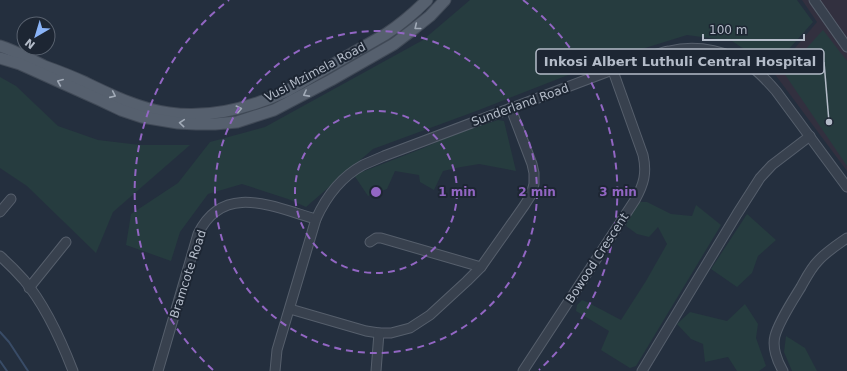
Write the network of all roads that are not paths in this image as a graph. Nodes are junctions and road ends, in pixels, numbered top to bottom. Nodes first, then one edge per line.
1 (427, 0) edge
2 (445, 0) edge
3 (814, 0) edge
4 (0, 46) edge
5 (847, 47) edge
6 (0, 58) edge
7 (612, 71) junction
8 (511, 108) junction
9 (810, 136) junction
10 (847, 187) edge
11 (11, 199) dead end
12 (0, 212) edge
13 (316, 219) junction
14 (847, 238) edge
15 (66, 242) dead end
16 (370, 242) dead end
17 (0, 256) edge
18 (481, 267) junction
19 (29, 288) junction
20 (290, 309) junction
21 (379, 333) junction
22 (73, 371) edge
23 (158, 371) edge
24 (275, 371) edge
25 (376, 371) edge
26 (523, 371) edge
27 (642, 371) edge
28 (783, 371) edge

4 -> 1 main road, Vusi Mzimela Road
2 -> 6 main road, Vusi Mzimela Road
3 - 5 street
7 - 8 street, Sunderland Road
7 - 9 street, Sunderland Road
7 - 26 street, Bowood Crescent
8 - 13 street, Sunderland Road
8 - 18 street
9 - 10 street, Sunderland Road
9 - 27 street
11 - 12 street
13 - 20 street, Sunderland Road
13 - 23 street, Bramcote Road
14 - 28 street
15 - 19 street
16 - 18 street
17 - 19 street
18 - 21 street
19 - 22 street
20 - 21 street
20 - 24 street, Sunderland Road
21 - 25 street

